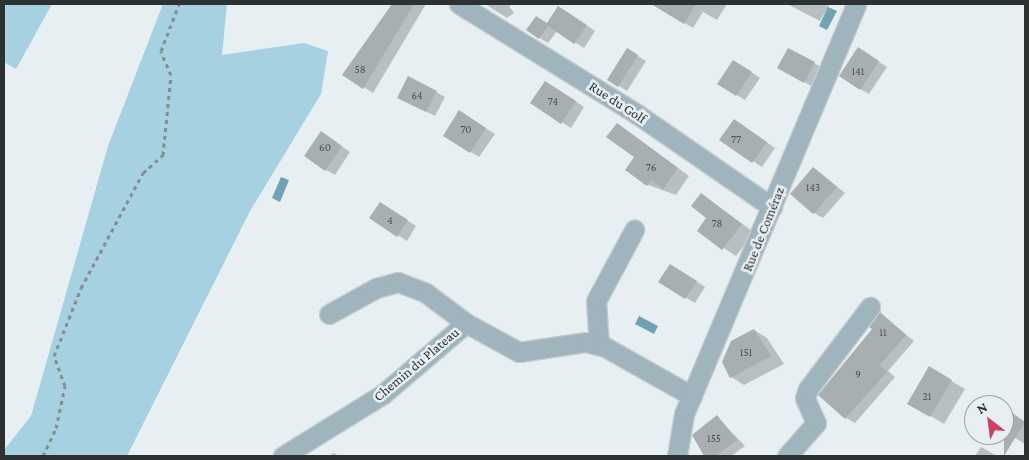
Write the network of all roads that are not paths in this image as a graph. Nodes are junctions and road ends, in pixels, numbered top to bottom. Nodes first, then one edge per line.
1 (459, 4) edge
2 (856, 4) edge
3 (772, 208) junction
4 (634, 230) dead end
5 (870, 307) dead end
6 (329, 314) dead end
7 (466, 323) junction
8 (599, 345) junction
9 (692, 396) junction
10 (283, 456) edge
11 (677, 456) edge
12 (787, 456) edge

1 - 3 street, Rue du Golf
2 - 3 street, Rue de Coméraz
3 - 9 street, Rue de Coméraz
4 - 8 street
5 - 12 street
6 - 7 street
7 - 8 street, Chemin du Plateau
7 - 10 street, Chemin du Plateau
8 - 9 street, Chemin du Plateau
9 - 11 street, Rue de Coméraz

